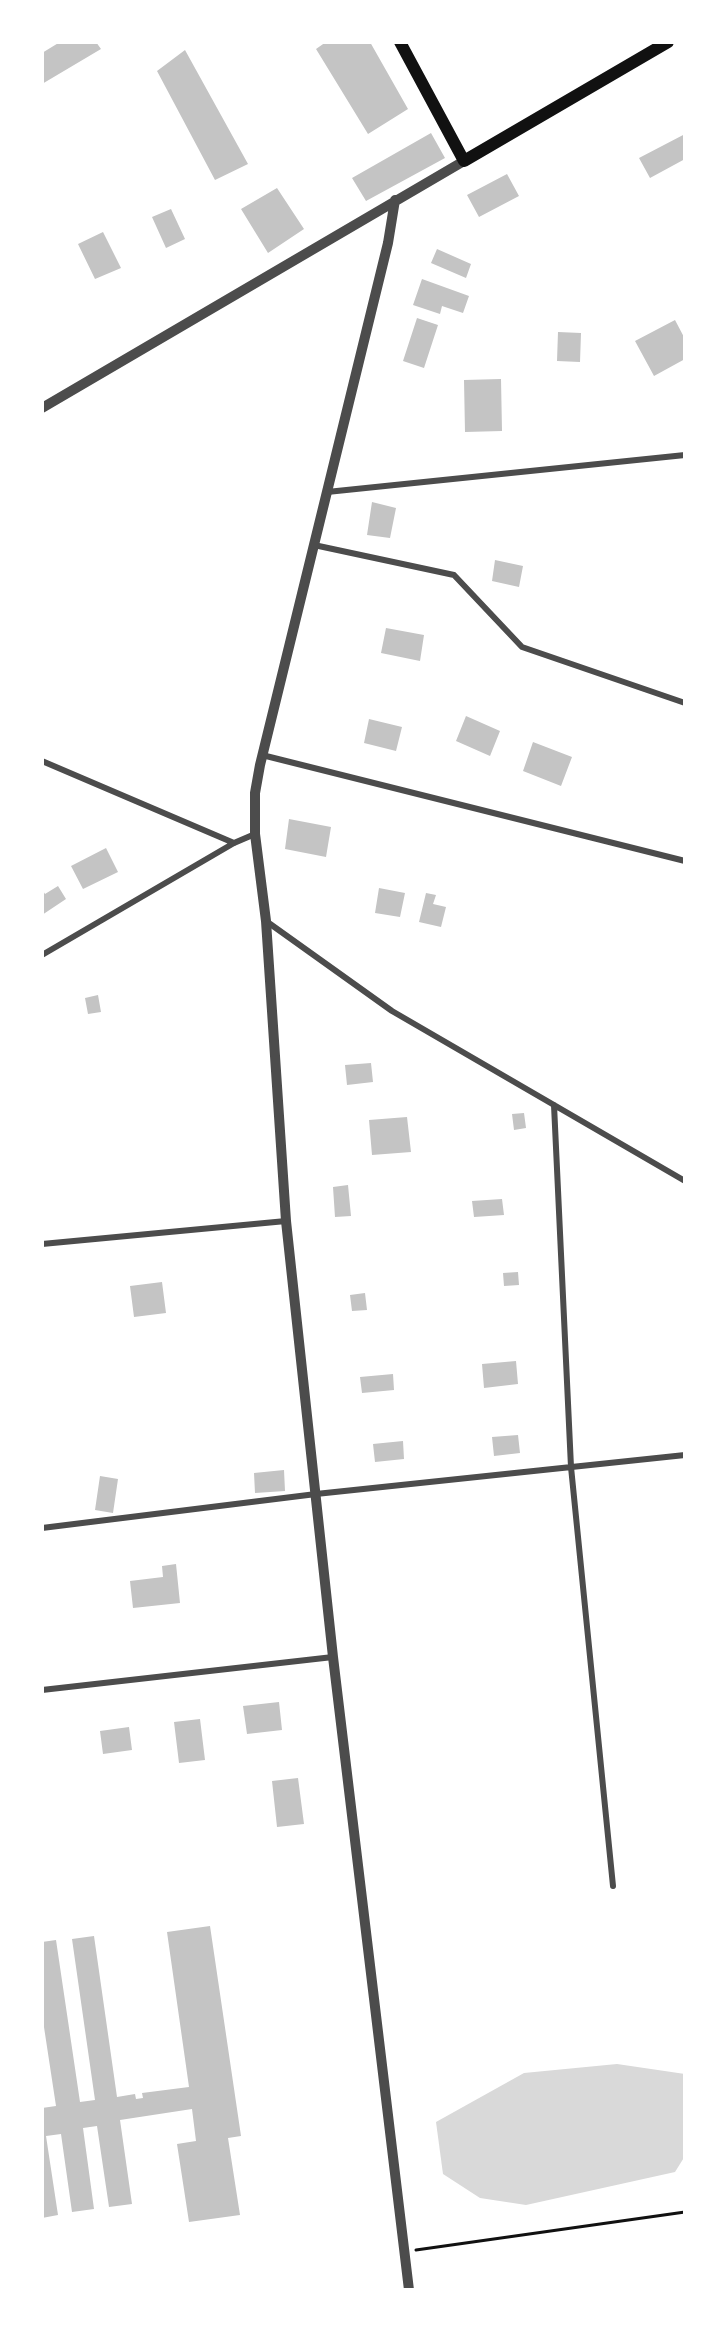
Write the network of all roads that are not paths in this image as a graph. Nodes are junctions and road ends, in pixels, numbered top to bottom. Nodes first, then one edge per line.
1 (400, 42) edge
2 (668, 42) edge
3 (464, 161) junction
4 (395, 200) junction
5 (42, 408) edge
6 (685, 455) edge
7 (327, 492) junction
8 (314, 545) junction
9 (685, 703) edge
10 (262, 755) junction
11 (42, 761) edge
12 (255, 834) junction
13 (234, 843) junction
14 (685, 861) edge
15 (266, 921) junction
16 (42, 955) edge
17 (554, 1104) junction
18 (685, 1181) edge
19 (286, 1221) junction
20 (42, 1244) edge
21 (685, 1455) edge
22 (571, 1467) junction
23 (316, 1494) junction
24 (42, 1528) edge
25 (333, 1657) junction
26 (42, 1690) edge
27 (613, 1886) dead end
28 (409, 2290) edge

1 - 3 main road
2 - 3 main road
3 - 4 street
4 - 5 street
4 - 7 street
6 - 7 street
7 - 8 street
8 - 9 street
8 - 10 street
10 - 12 street
10 - 14 street
11 - 13 street
12 - 13 street
12 - 15 street
13 - 16 street
15 - 17 street
15 - 19 street
17 - 18 street
17 - 22 street
19 - 20 street
19 - 23 street
21 - 22 street
22 - 23 street
22 - 27 street
23 - 24 street
23 - 25 street
25 - 26 street
25 - 28 street

